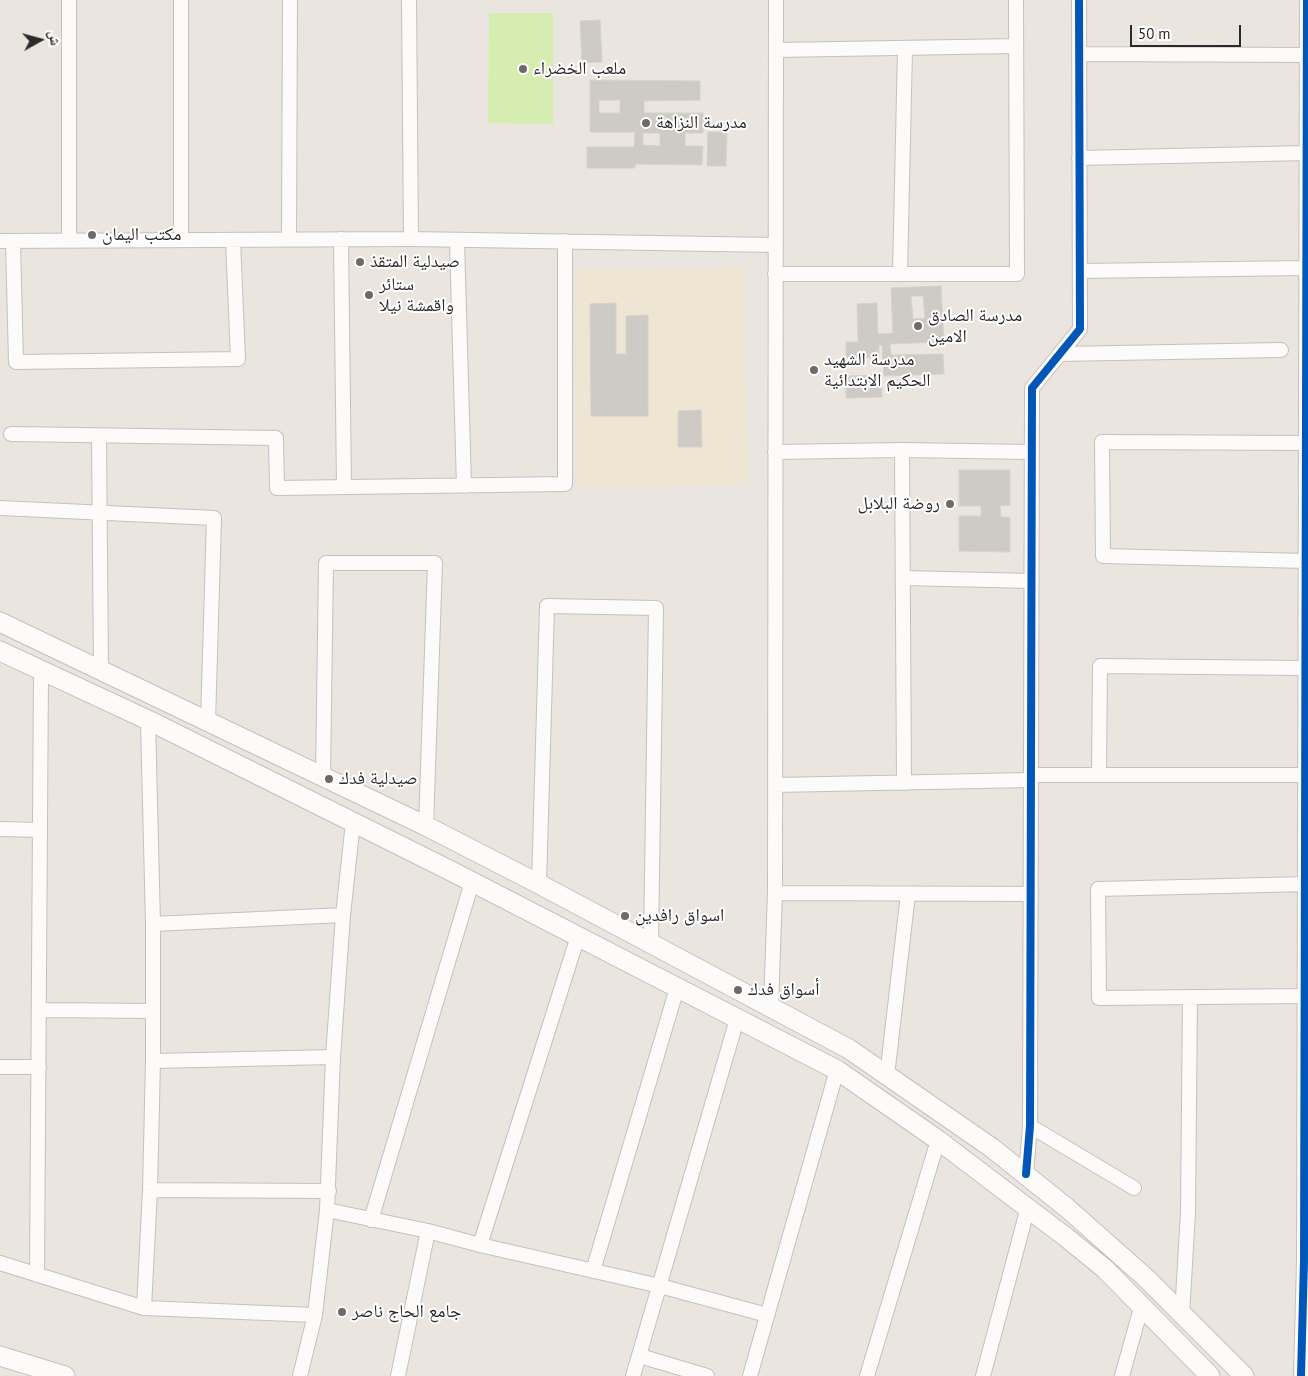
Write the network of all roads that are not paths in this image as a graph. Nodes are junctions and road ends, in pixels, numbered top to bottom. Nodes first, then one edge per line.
1 (69, 0) edge
2 (180, 0) edge
3 (290, 0) edge
4 (408, 0) edge
5 (776, 0) edge
6 (1016, 0) edge
7 (1079, 0) edge
8 (1307, 0) edge
9 (1307, 36) edge
10 (1016, 46) junction
11 (905, 48) junction
12 (776, 50) junction
13 (1079, 54) junction
14 (1307, 55) junction
15 (1307, 153) edge
16 (1079, 158) junction
17 (69, 239) junction
18 (289, 239) junction
19 (342, 239) junction
20 (411, 239) junction
21 (181, 240) junction
22 (232, 240) junction
23 (6, 241) edge
24 (457, 241) junction
25 (565, 241) junction
26 (775, 245) junction
27 (1306, 268) junction
28 (1080, 271) junction
29 (775, 274) junction
30 (900, 274) junction
31 (1307, 348) edge
32 (1281, 350) dead end
33 (1060, 354) junction
34 (12, 434) dead end
35 (99, 436) junction
36 (1306, 443) junction
37 (902, 450) junction
38 (775, 452) junction
39 (1032, 452) junction
40 (464, 486) junction
41 (344, 487) junction
42 (0, 508) edge
43 (101, 514) junction
44 (1306, 561) junction
45 (903, 578) junction
46 (1032, 581) junction
47 (0, 622) edge
48 (0, 651) edge
49 (1307, 653) edge
50 (1305, 668) junction
51 (101, 670) junction
52 (41, 672) junction
53 (148, 720) junction
54 (208, 722) junction
55 (1306, 770) edge
56 (1099, 774) junction
57 (323, 777) junction
58 (1031, 777) junction
59 (904, 783) junction
60 (775, 785) junction
61 (353, 822) junction
62 (426, 826) junction
63 (0, 829) edge
64 (40, 830) junction
65 (465, 847) junction
66 (453, 872) junction
67 (472, 882) junction
68 (539, 884) junction
69 (1306, 884) edge
70 (775, 893) junction
71 (908, 894) junction
72 (1031, 894) junction
73 (342, 916) junction
74 (153, 924) junction
75 (578, 936) junction
76 (651, 943) junction
77 (677, 988) junction
78 (1190, 998) junction
79 (1306, 1004) edge
80 (770, 1006) junction
81 (40, 1010) junction
82 (153, 1011) junction
83 (737, 1019) junction
84 (333, 1057) junction
85 (153, 1060) junction
86 (39, 1067) junction
87 (0, 1068) edge
88 (838, 1070) junction
89 (886, 1076) junction
90 (1030, 1126) junction
91 (1306, 1128) edge
92 (938, 1140) junction
93 (1026, 1174) junction
94 (1134, 1188) dead end
95 (150, 1190) junction
96 (329, 1192) junction
97 (1306, 1197) edge
98 (1028, 1207) junction
99 (327, 1210) junction
100 (371, 1220) junction
101 (428, 1231) junction
102 (480, 1245) junction
103 (1306, 1262) edge
104 (0, 1263) edge
105 (593, 1271) junction
106 (37, 1275) junction
107 (660, 1286) junction
108 (144, 1308) junction
109 (1141, 1308) junction
110 (315, 1315) junction
111 (767, 1315) junction
112 (1182, 1315) junction
113 (1214, 1346) junction
114 (0, 1356) edge
115 (640, 1356) junction
116 (1205, 1371) edge
117 (64, 1376) edge
118 (300, 1376) edge
119 (398, 1376) edge
120 (633, 1376) edge
121 (707, 1376) edge
122 (750, 1376) edge
123 (867, 1376) edge
124 (983, 1376) edge
125 (1122, 1376) edge
126 (1244, 1376) edge
127 (1302, 1376) edge

1 - 17 street
2 - 21 street
3 - 18 street
4 - 20 street
5 - 12 street
6 - 10 street
7 - 13 street
8 - 9 street
9 - 14 street
10 - 11 street
10 - 30 street
11 - 12 street
11 - 30 street
12 - 26 street
13 - 14 street
13 - 16 street
14 - 15 street
15 - 16 street
15 - 27 street
16 - 28 street
17 - 21 street
17 - 23 street
18 - 19 street
18 - 22 street
19 - 20 street
19 - 41 street
20 - 24 street
21 - 22 street
22 - 23 street
24 - 25 street
24 - 40 street
25 - 26 street
25 - 40 street
26 - 29 street
27 - 28 street
27 - 31 street
28 - 33 street
29 - 30 street
29 - 38 street
31 - 36 street
32 - 33 street
33 - 39 street
34 - 35 street
35 - 41 street
35 - 43 street
36 - 44 street
36 - 44 street
37 - 38 street
37 - 39 street
37 - 45 street
38 - 60 street
39 - 46 street
40 - 41 street
42 - 43 street
43 - 51 street
43 - 54 street
44 - 49 street
45 - 46 street
45 - 59 street
46 - 58 street
47 - 51 main road
48 - 52 main road
49 - 50 street
50 - 55 street
50 - 56 street
51 - 54 main road
52 - 53 main road
52 - 64 street
53 - 61 main road
53 - 74 street
54 - 57 main road
55 - 56 street
55 - 69 street
56 - 58 street
57 - 62 main road
57 - 62 street
58 - 59 street
58 - 72 street
59 - 60 street
60 - 70 street
61 - 66 main road
61 - 73 street
62 - 65 main road
63 - 64 street
64 - 81 street
65 - 66 main road
65 - 68 main road
66 - 67 main road
67 - 75 main road
67 - 100 street
68 - 76 main road
68 - 76 street
69 - 78 street
69 - 79 street
70 - 71 street
70 - 80 street
71 - 72 street
71 - 89 street
72 - 90 street
73 - 74 street
73 - 84 street
74 - 82 street
75 - 77 main road
75 - 102 street
76 - 80 main road
77 - 83 main road
77 - 105 street
78 - 79 street
78 - 112 street
79 - 91 street
80 - 89 main road
81 - 82 street
81 - 86 street
82 - 85 street
83 - 88 main road
83 - 107 street
84 - 85 street
84 - 96 street
85 - 95 street
86 - 87 street
86 - 106 street
88 - 92 main road
88 - 111 street
89 - 93 main road
90 - 93 street
90 - 94 street
91 - 97 street
92 - 98 main road
92 - 123 street
93 - 112 main road
95 - 96 street
95 - 108 street
96 - 99 street
97 - 103 street
98 - 109 main road
98 - 124 street
99 - 100 street
99 - 110 street
100 - 101 street
101 - 102 street
101 - 119 street
102 - 105 street
103 - 127 street
104 - 106 street
105 - 107 street
106 - 108 street
107 - 111 street
107 - 115 street
108 - 110 street
109 - 116 main road
109 - 125 street
110 - 118 street
111 - 122 street
112 - 113 main road
113 - 116 main road
113 - 126 main road
114 - 117 main road
115 - 120 street
115 - 121 street

